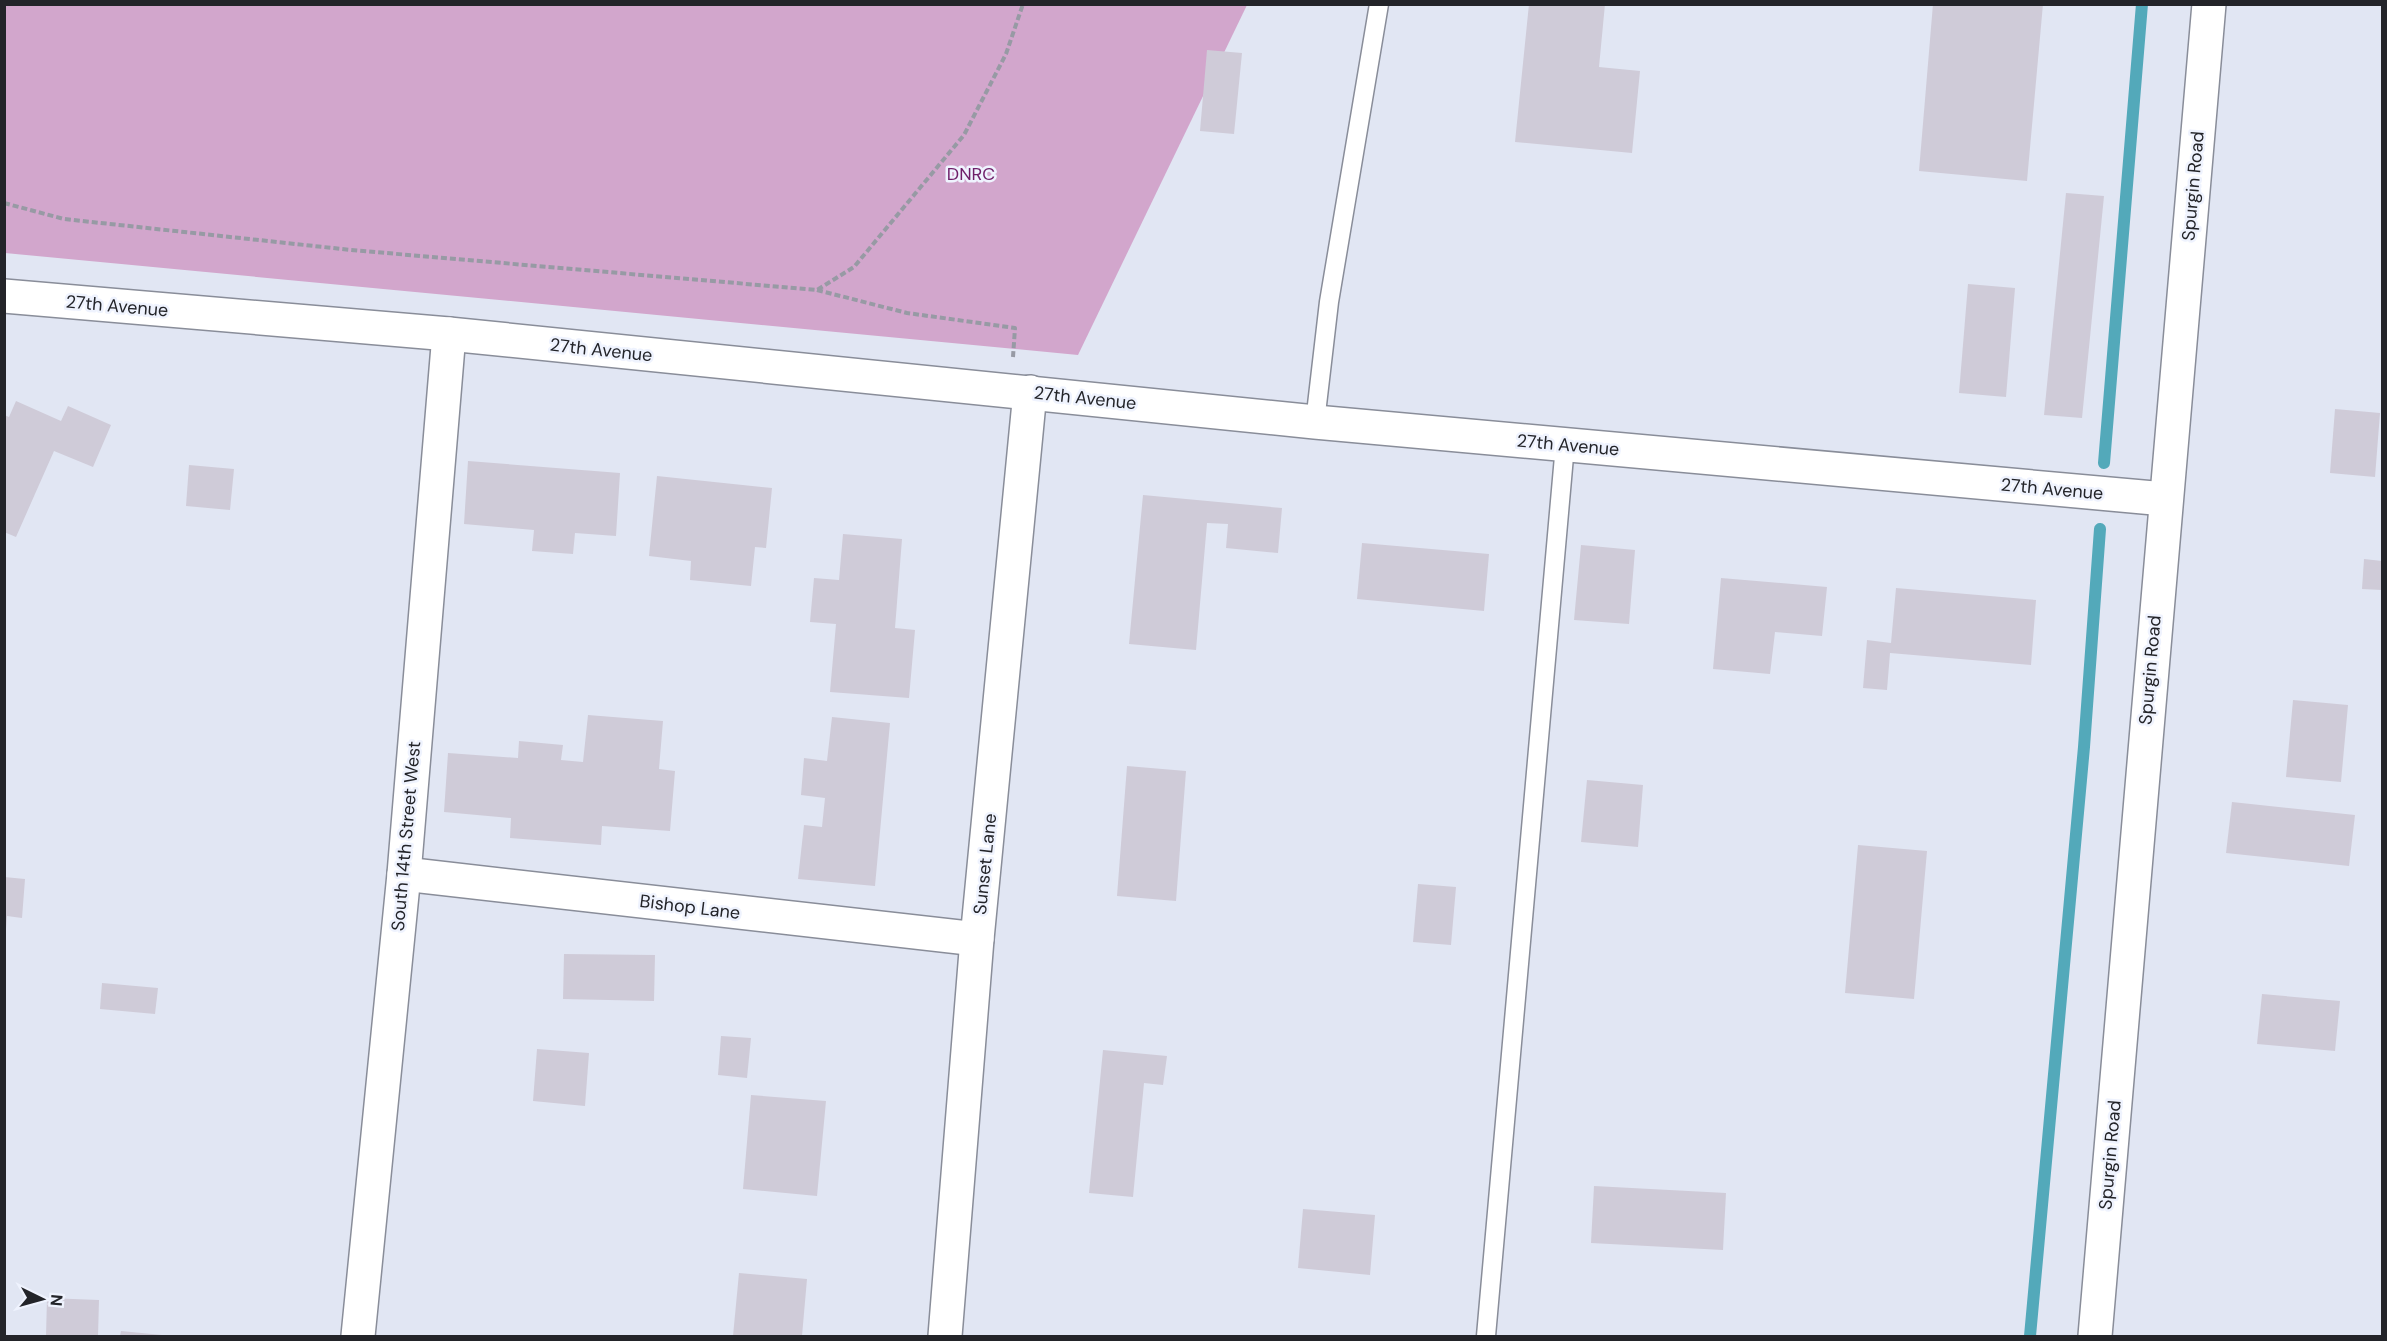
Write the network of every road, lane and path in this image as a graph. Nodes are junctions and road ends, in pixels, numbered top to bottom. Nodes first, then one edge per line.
1 (1023, 4) edge
2 (1379, 4) edge
3 (2209, 4) edge
4 (4, 203) edge
5 (817, 290) junction
6 (4, 296) edge
7 (449, 334) junction
8 (1021, 391) junction
9 (1315, 422) junction
10 (1565, 445) junction
11 (2165, 499) junction
12 (404, 874) junction
13 (977, 939) junction
14 (358, 1336) edge
15 (945, 1336) edge
16 (1486, 1336) edge
17 (2095, 1336) edge

1 - 5 path
2 - 9 lane
3 - 11 street, Spurgin Road
4 - 5 path
5 - 8 path
6 - 7 street, 27th Avenue
7 - 8 street, 27th Avenue
7 - 12 street, South 14th Street West
8 - 9 street, 27th Avenue
8 - 13 street, Sunset Lane
9 - 10 street, 27th Avenue
10 - 11 street, 27th Avenue
10 - 16 lane
11 - 17 street, Spurgin Road
12 - 13 street, Bishop Lane
12 - 14 street, South 14th Street West
13 - 15 street, Sunset Lane

